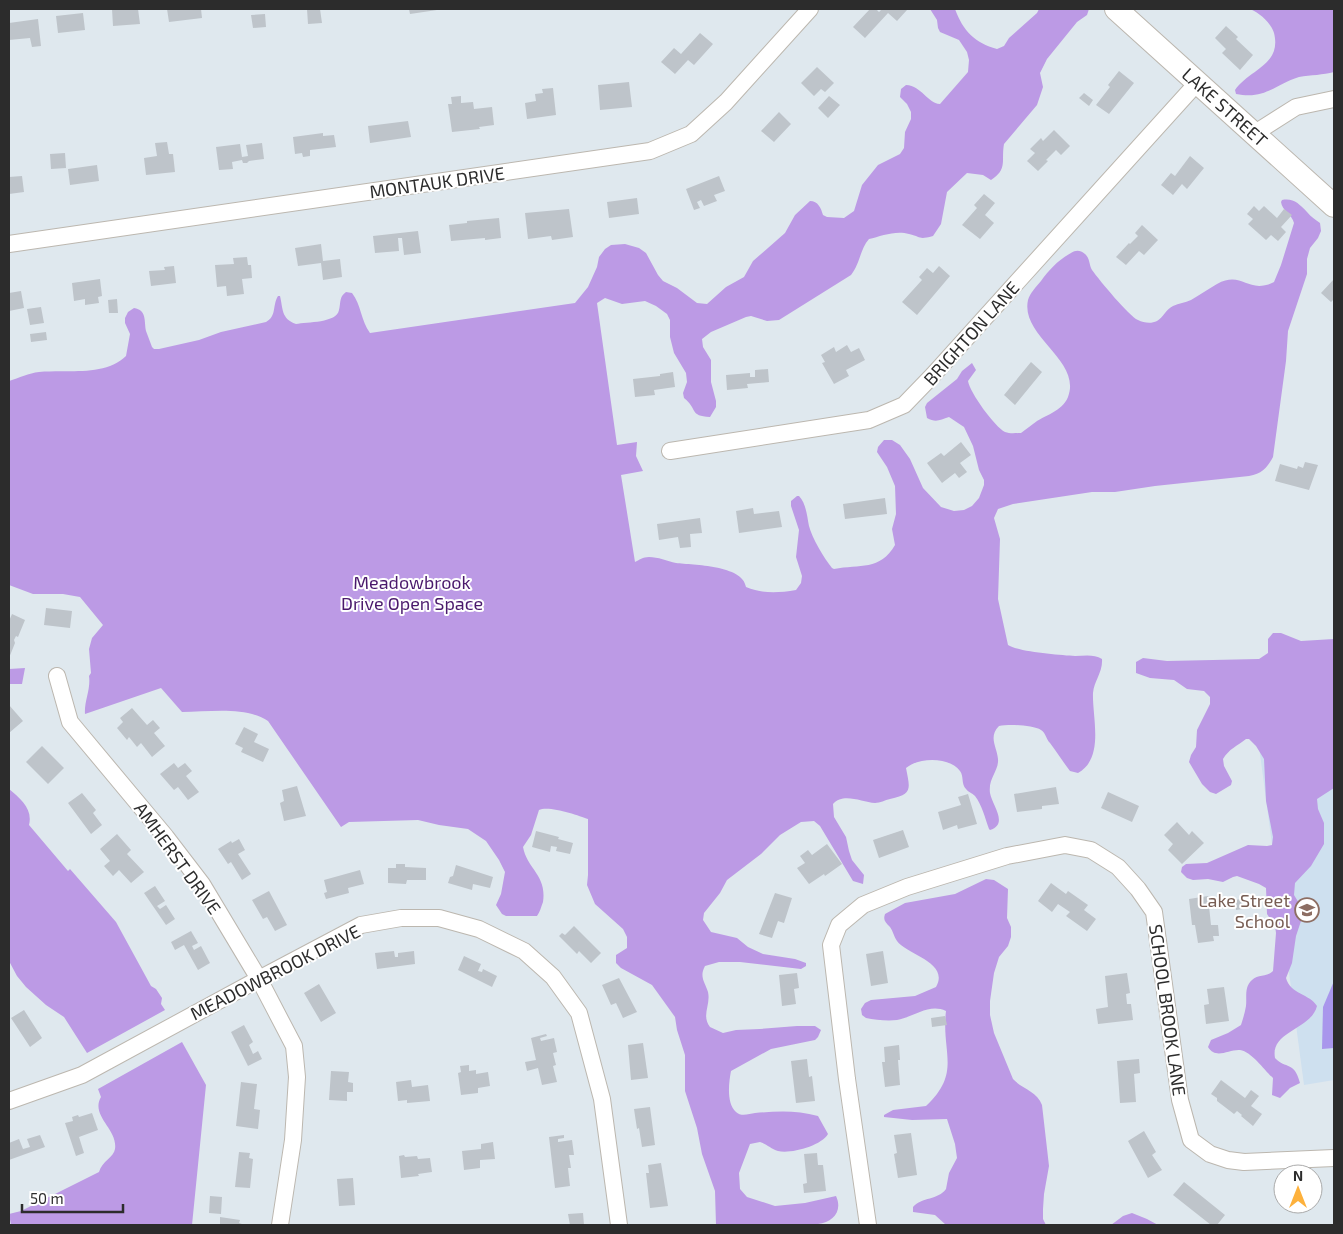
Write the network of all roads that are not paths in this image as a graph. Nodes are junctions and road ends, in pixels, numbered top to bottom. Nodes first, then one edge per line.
1 (810, 9) edge
2 (1116, 9) edge
3 (1197, 83) junction
4 (1334, 98) edge
5 (1255, 133) junction
6 (1334, 206) edge
7 (9, 244) edge
8 (670, 451) dead end
9 (57, 676) dead end
10 (258, 978) junction
11 (9, 1101) edge
12 (1334, 1158) edge
13 (280, 1225) edge
14 (619, 1225) edge
15 (868, 1225) edge

1 - 7 street, MONTAUK DRIVE
2 - 3 street, LAKE STREET
3 - 5 street, LAKE STREET
3 - 8 street, BRIGHTON LANE
4 - 5 street
5 - 6 street, LAKE STREET
9 - 10 street, AMHERST DRIVE
10 - 11 street, MEADOWBROOK DRIVE
10 - 13 street, AMHERST DRIVE
10 - 14 street, MEADOWBROOK DRIVE
12 - 15 street, SCHOOL BROOK LANE

